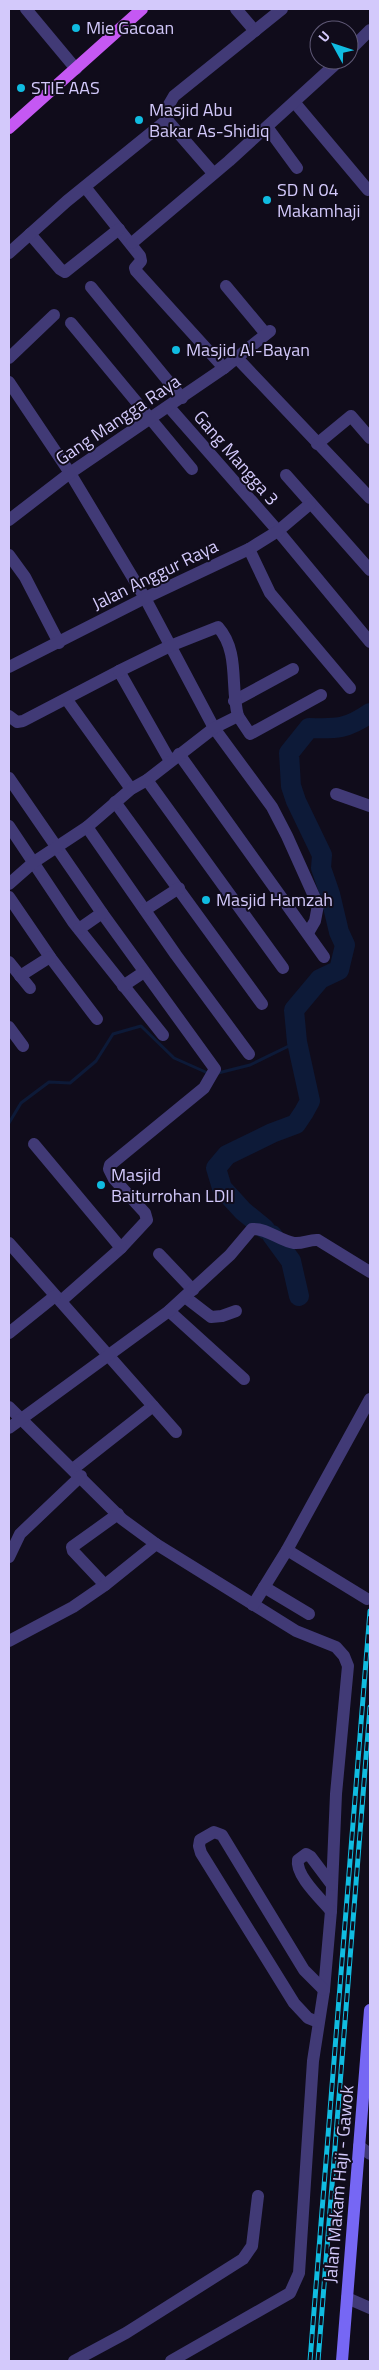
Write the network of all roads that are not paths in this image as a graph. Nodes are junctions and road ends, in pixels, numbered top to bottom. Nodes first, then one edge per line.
1 (26, 9) edge
2 (142, 9) edge
3 (236, 9) edge
4 (282, 9) edge
5 (254, 31) junction
6 (76, 69) junction
7 (330, 70) edge
8 (295, 103) junction
9 (167, 120) junction
10 (267, 127) junction
11 (9, 128) edge
12 (297, 168) dead end
13 (214, 173) junction
14 (85, 187) junction
15 (368, 190) dead end
16 (119, 229) junction
17 (30, 234) junction
18 (132, 243) junction
19 (9, 253) edge
20 (226, 286) dead end
21 (91, 288) dead end
22 (54, 315) dead end
23 (71, 323) dead end
24 (9, 358) edge
25 (237, 358) junction
26 (224, 368) junction
27 (9, 382) edge
28 (182, 398) junction
29 (169, 408) junction
30 (151, 418) junction
31 (370, 438) edge
32 (317, 444) junction
33 (192, 469) dead end
34 (70, 473) junction
35 (286, 474) dead end
36 (370, 498) edge
37 (310, 504) junction
38 (9, 520) edge
39 (278, 531) junction
40 (249, 549) junction
41 (9, 555) edge
42 (370, 570) edge
43 (145, 598) junction
44 (370, 642) edge
45 (59, 643) junction
46 (170, 646) junction
47 (9, 667) edge
48 (293, 669) dead end
49 (119, 671) junction
50 (350, 688) dead end
51 (321, 695) dead end
52 (67, 700) junction
53 (234, 701) junction
54 (9, 716) edge
55 (238, 716) junction
56 (214, 728) junction
57 (175, 758) junction
58 (9, 778) edge
59 (147, 780) junction
60 (132, 789) junction
61 (336, 794) dead end
62 (115, 802) junction
63 (370, 806) edge
64 (9, 826) edge
65 (87, 827) junction
66 (56, 848) junction
67 (34, 862) junction
68 (9, 884) edge
69 (178, 888) junction
70 (9, 897) edge
71 (145, 910) junction
72 (102, 913) junction
73 (79, 929) junction
74 (308, 933) junction
75 (50, 957) junction
76 (324, 957) dead end
77 (9, 962) edge
78 (284, 968) dead end
79 (144, 972) junction
80 (20, 976) junction
81 (123, 986) junction
82 (30, 988) dead end
83 (262, 1004) dead end
84 (97, 1019) dead end
85 (9, 1027) edge
86 (162, 1035) dead end
87 (23, 1046) dead end
88 (249, 1054) dead end
89 (34, 1144) dead end
90 (11, 1248) edge
91 (121, 1248) junction
92 (158, 1254) dead end
93 (370, 1272) edge
94 (189, 1293) junction
95 (58, 1298) junction
96 (236, 1310) dead end
97 (169, 1312) junction
98 (9, 1332) edge
99 (108, 1354) junction
100 (244, 1379) dead end
101 (370, 1399) edge
102 (153, 1406) junction
103 (9, 1407) edge
104 (20, 1420) junction
105 (9, 1428) edge
106 (176, 1432) dead end
107 (77, 1473) junction
108 (118, 1514) junction
109 (156, 1544) junction
110 (287, 1550) junction
111 (9, 1557) edge
112 (105, 1585) junction
113 (264, 1587) junction
114 (367, 1599) dead end
115 (253, 1605) junction
116 (309, 1614) dead end
117 (9, 1640) edge
118 (332, 1885) junction
119 (331, 1911) junction
120 (324, 1990) junction
121 (370, 2016) edge
122 (318, 2022) junction
123 (368, 2070) edge
124 (359, 2146) junction
125 (370, 2154) edge
126 (258, 2196) dead end
127 (347, 2298) junction
128 (370, 2308) edge
129 (74, 2361) edge
130 (171, 2361) edge
131 (342, 2361) edge

1 - 6 street
2 - 6 main road
3 - 5 street
4 - 5 street
5 - 9 street
6 - 11 main road
7 - 8 street
8 - 10 street
8 - 15 street
9 - 13 street
9 - 14 street
10 - 12 street
10 - 13 street
13 - 18 street
14 - 16 street
14 - 17 street
16 - 17 street
16 - 18 street
17 - 19 street
18 - 26 street
20 - 25 street, Gang Mangga Raya
21 - 28 street
22 - 24 street
23 - 30 street
25 - 26 street, Gang Mangga Raya
25 - 32 street
26 - 28 street, Gang Mangga Raya
27 - 34 street
28 - 29 street, Gang Mangga Raya
29 - 30 street, Gang Mangga Raya
29 - 39 street, Gang Mangga 3
30 - 33 street
30 - 34 street, Gang Mangga Raya
31 - 32 street
32 - 36 street
34 - 38 street, Gang Mangga Raya
34 - 43 street
35 - 37 street
37 - 39 street, Jalan Anggur Raya
37 - 42 street
39 - 40 street, Jalan Anggur Raya
39 - 44 street, Gang Mangga 3
40 - 43 street, Jalan Anggur Raya
40 - 50 street
41 - 45 street
43 - 45 street, Jalan Anggur Raya
43 - 46 street
45 - 47 street, Jalan Anggur Raya
46 - 49 street
46 - 53 street
46 - 56 street
48 - 53 street
49 - 52 street
49 - 57 street
51 - 55 street
52 - 54 street
52 - 60 street
53 - 55 street
55 - 56 street
56 - 57 street
56 - 74 street
57 - 59 street
57 - 74 street
58 - 66 street
59 - 60 street
59 - 78 street
60 - 62 street
61 - 63 street
62 - 65 street
62 - 69 street
64 - 67 street
65 - 66 street
65 - 71 street
66 - 67 street
66 - 72 street
67 - 68 street
67 - 73 street
69 - 71 street
69 - 83 street
70 - 75 street
71 - 88 street
72 - 73 street
72 - 79 street
73 - 81 street
74 - 76 street
75 - 80 street
75 - 84 street
77 - 80 street
79 - 81 street
79 - 91 street
80 - 82 street
81 - 86 street
85 - 87 street
89 - 91 street
90 - 95 street
91 - 95 street
92 - 94 street
93 - 94 street
94 - 96 street
94 - 97 street
95 - 98 street
95 - 99 street
97 - 99 street
97 - 100 street
99 - 102 street
99 - 104 street
101 - 110 street
102 - 106 street
102 - 107 street
103 - 104 street
104 - 105 street
104 - 107 street
107 - 108 street
107 - 111 street
108 - 109 street
108 - 112 street
109 - 112 street
109 - 115 street
110 - 113 street
110 - 114 street
112 - 117 street
113 - 115 street
113 - 116 street
115 - 118 street
118 - 119 street
118 - 119 street
119 - 120 street
120 - 122 street
120 - 122 street
121 - 123 street, Jalan Makam Haji - Gawok
122 - 130 street
123 - 124 street, Jalan Makam Haji - Gawok
124 - 125 street
124 - 127 street, Jalan Makam Haji - Gawok
126 - 129 street
127 - 128 street
127 - 131 street, Jalan Makam Haji - Gawok

